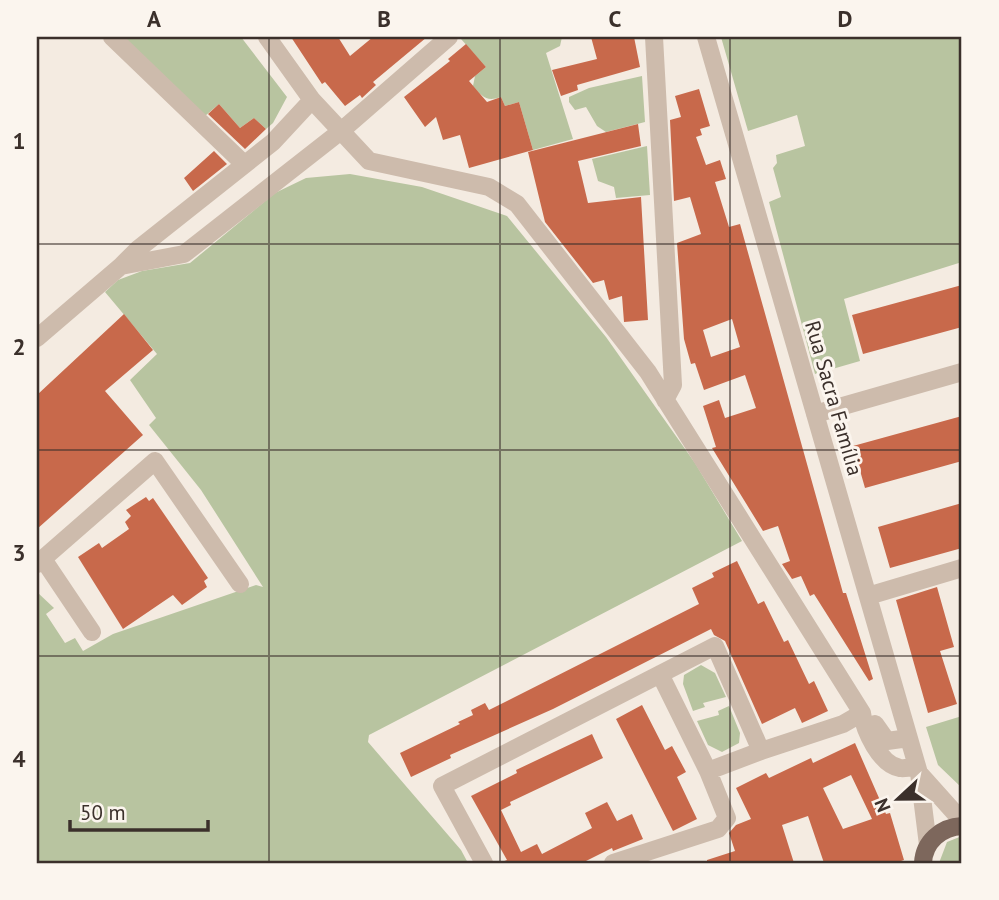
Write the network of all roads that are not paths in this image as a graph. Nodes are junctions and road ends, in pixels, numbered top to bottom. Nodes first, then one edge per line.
1 (112, 37) edge
2 (267, 37) edge
3 (449, 37) edge
4 (654, 37) edge
5 (706, 37) edge
6 (312, 100) junction
7 (341, 131) junction
8 (243, 163) junction
9 (121, 267) junction
10 (37, 338) edge
11 (962, 372) edge
12 (665, 400) junction
13 (815, 414) junction
14 (40, 562) edge
15 (962, 568) edge
16 (240, 584) dead end
17 (868, 596) junction
18 (92, 632) dead end
19 (660, 674) junction
20 (862, 713) junction
21 (909, 738) junction
22 (761, 751) junction
23 (918, 769) junction
24 (708, 771) junction
25 (962, 824) edge
26 (923, 858) edge
27 (484, 863) edge
28 (614, 863) edge

1 - 8 street
2 - 6 street
3 - 7 street
4 - 12 street
5 - 13 street, Rua Sacra Família
6 - 7 street
6 - 8 street
7 - 9 street
7 - 12 street
8 - 9 street
9 - 10 street
11 - 13 street
12 - 20 street
13 - 17 street, Rua Sacra Família
14 - 16 street
14 - 18 street
15 - 17 street
17 - 21 street, Rua Sacra Família
19 - 22 street
19 - 24 street
19 - 27 street
20 - 21 street
20 - 22 street
20 - 23 street
21 - 23 street, Rua Sacra Família
22 - 24 street
23 - 25 street, Rua Sacra Família
23 - 26 street, Rua Sacra Família
24 - 28 street
25 - 26 main road

